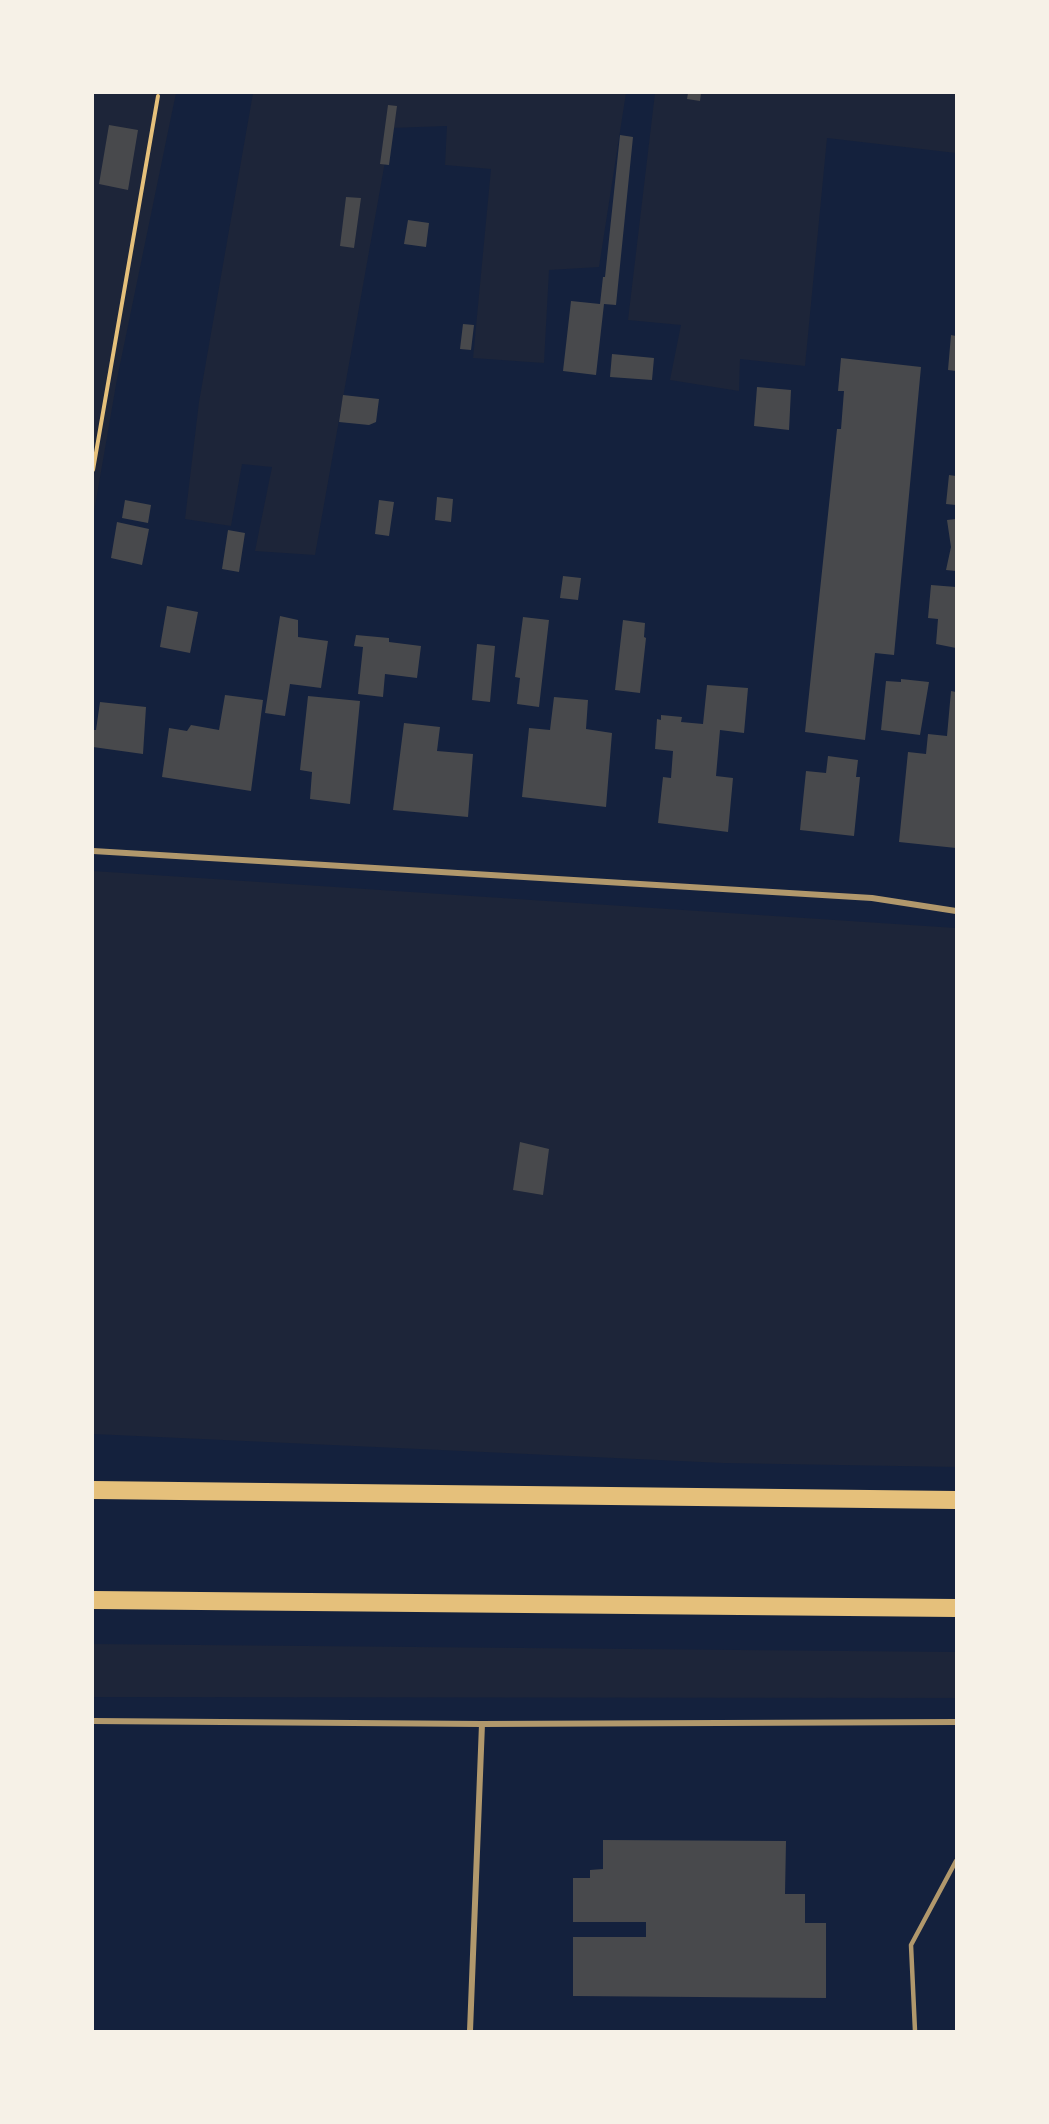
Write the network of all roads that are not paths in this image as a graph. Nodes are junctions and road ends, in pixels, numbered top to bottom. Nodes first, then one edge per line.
1 (93, 851) edge
2 (956, 911) edge
3 (93, 1490) edge
4 (956, 1500) edge
5 (93, 1600) edge
6 (956, 1608) edge
7 (93, 1720) edge
8 (956, 1722) edge
9 (482, 1724) junction
10 (956, 1861) edge
11 (470, 2031) edge
12 (915, 2031) edge

1 - 2 street
3 - 4 highway
5 - 6 highway
7 - 9 street
8 - 9 street
9 - 11 street
10 - 12 lane

